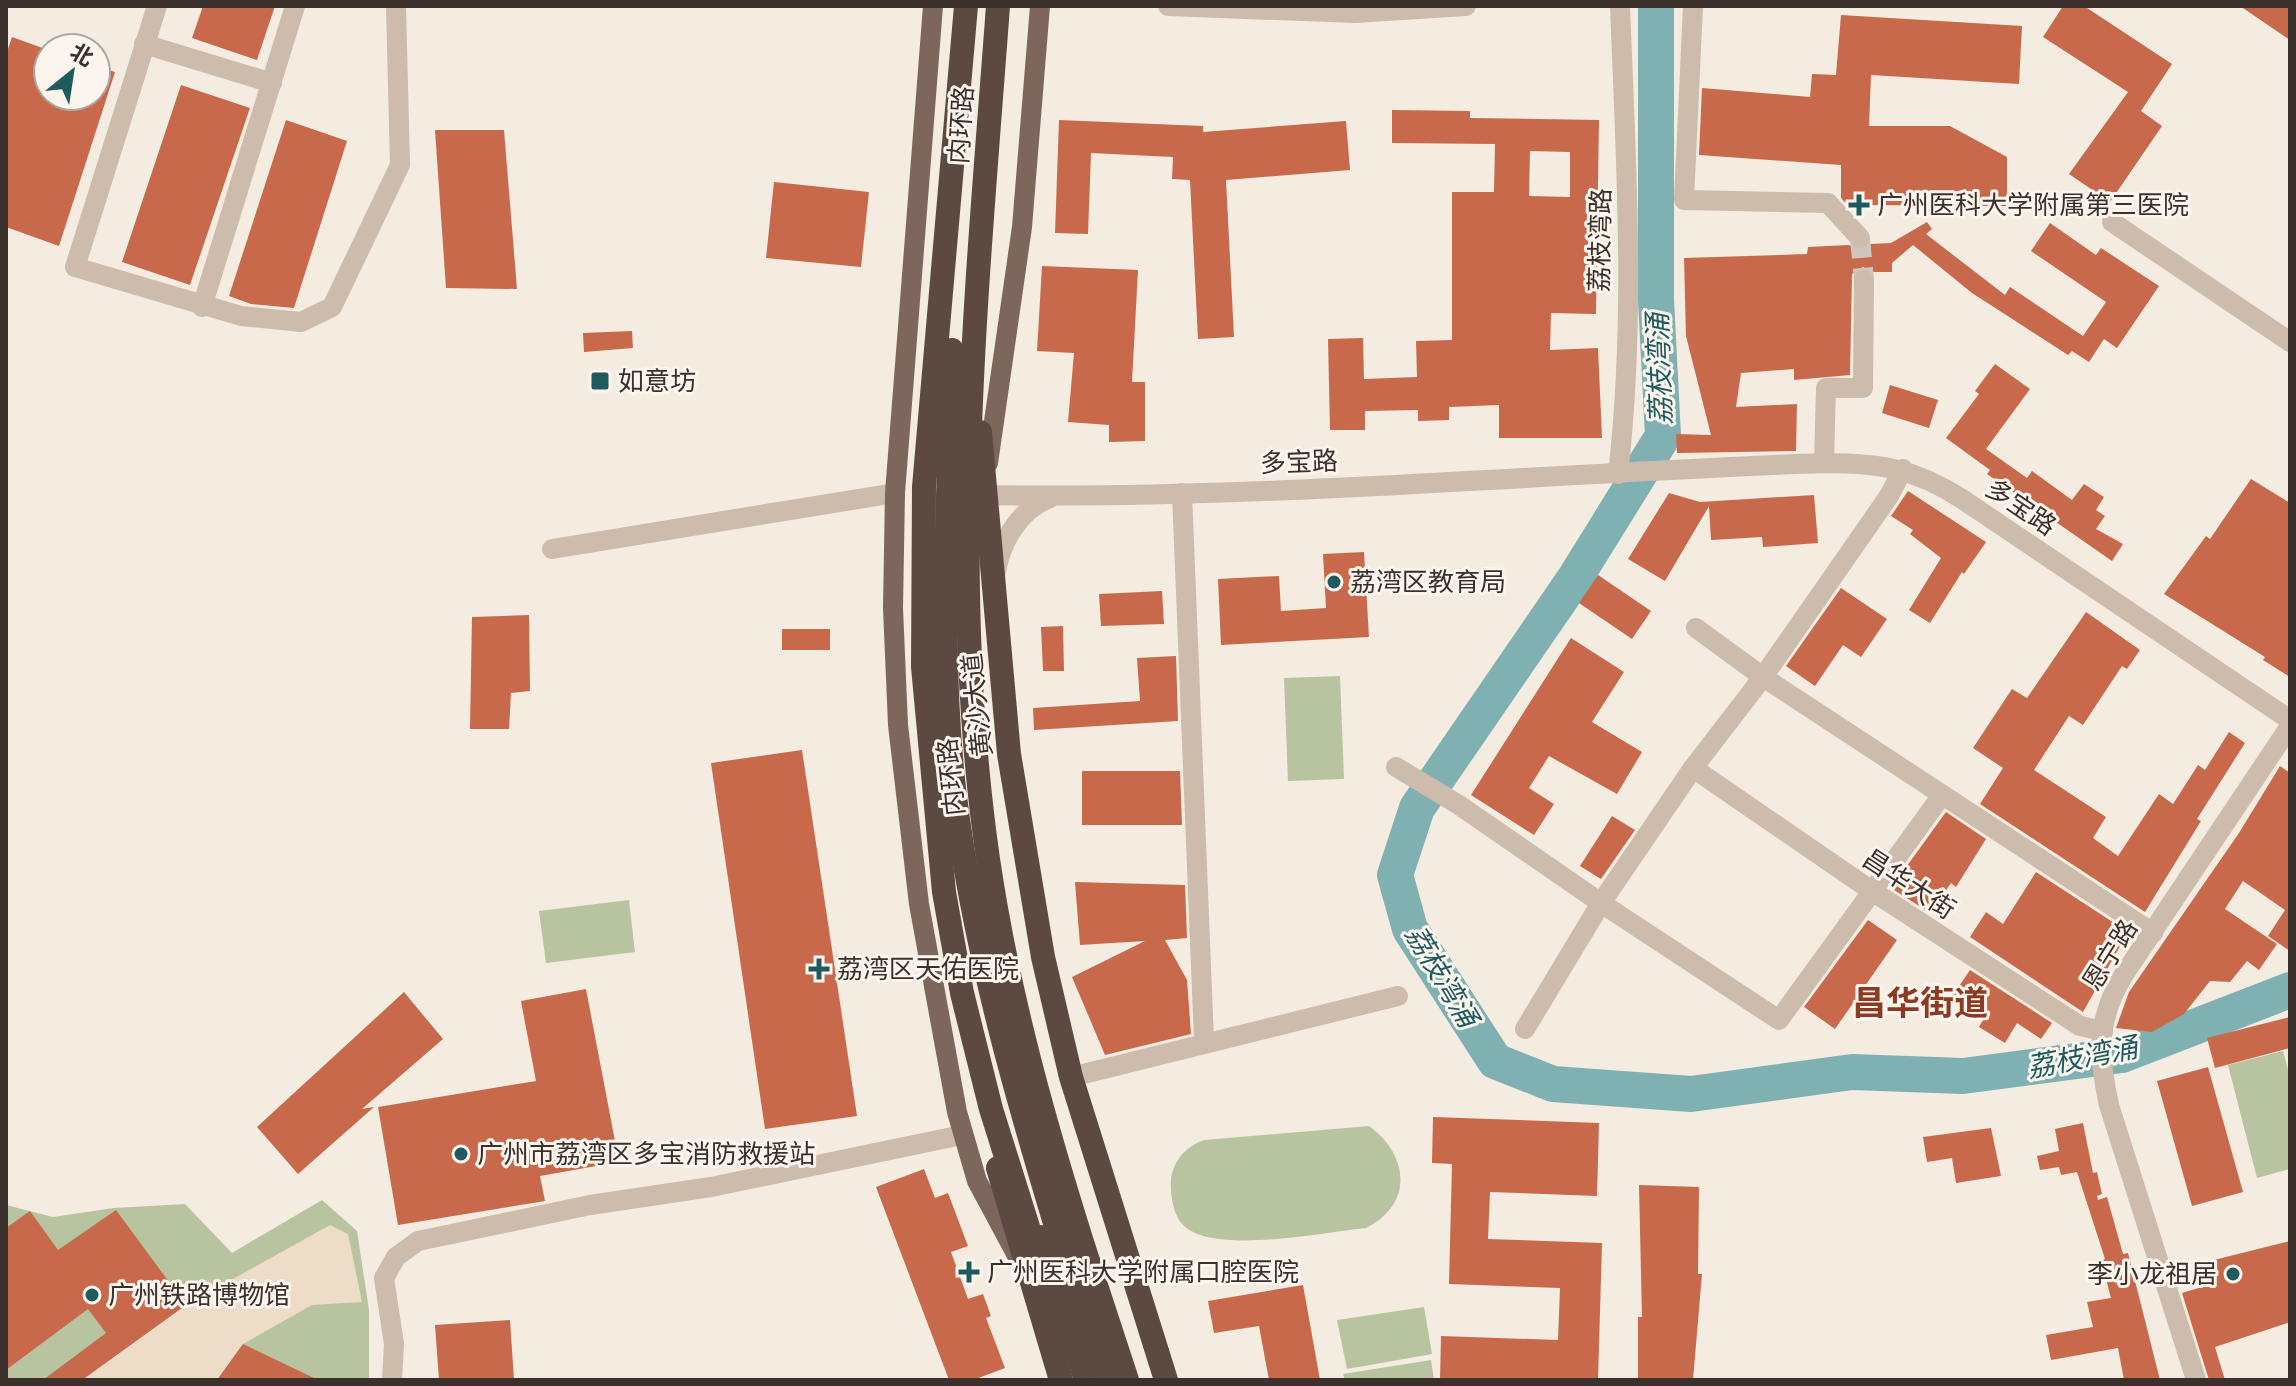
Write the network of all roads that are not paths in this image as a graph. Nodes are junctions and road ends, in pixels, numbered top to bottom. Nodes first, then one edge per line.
1 (157, 6) edge
2 (295, 6) edge
3 (396, 6) edge
4 (933, 6) edge
5 (966, 6) edge
6 (998, 6) edge
7 (1007, 6) edge
8 (1040, 6) edge
9 (1168, 6) edge
10 (1466, 6) edge
11 (1620, 6) edge
12 (1693, 6) edge
13 (144, 44) junction
14 (272, 83) junction
15 (951, 204) junction
16 (2112, 222) dead end
17 (1860, 238) tunnel mouth
18 (1864, 280) tunnel mouth
19 (202, 307) junction
20 (2290, 342) edge
21 (924, 447) junction
22 (1824, 463) junction
23 (1903, 469) junction
24 (1618, 474) junction
25 (895, 493) junction
26 (1182, 493) junction
27 (983, 495) junction
28 (1054, 496) junction
29 (552, 549) dead end
30 (994, 584) junction
31 (1696, 628) dead end
32 (1763, 677) junction
33 (2290, 723) edge
34 (926, 745) junction
35 (900, 748) junction
36 (1009, 754) junction
37 (1693, 768) junction
38 (1402, 771) dead end
39 (1942, 795) junction
40 (1872, 891) junction
41 (1601, 903) junction
42 (2153, 933) junction
43 (1398, 996) dead end
44 (966, 1028) junction
45 (1525, 1029) dead end
46 (2102, 1038) junction
47 (1204, 1041) junction
48 (1071, 1077) junction
49 (962, 1135) junction
50 (1078, 1264) junction
51 (1027, 1275) junction
52 (392, 1380) edge
53 (1061, 1380) edge
54 (1075, 1380) edge
55 (1086, 1380) edge
56 (1104, 1380) edge
57 (1127, 1380) edge
58 (1166, 1380) edge
59 (2196, 1380) edge

1 - 13 street
2 - 14 street
3 - 19 street
4 - 25 main road
5 - 15 highway, 内环路, bridge
5 - 21 highway, 黄沙大道
6 - 50 highway, 内环路, bridge
7 - 27 highway, 黄沙大道
8 - 27 main road
9 - 10 street
11 - 24 street, 荔枝湾路
12 - 17 street
13 - 14 street
13 - 19 street
14 - 19 street
15 - 50 highway, bridge
15 - 54 highway, 内环路, bridge
16 - 20 street
18 - 22 street
21 - 27 street
21 - 34 main road, 黄沙大道
22 - 23 street, 多宝路
22 - 24 street, 多宝路
23 - 32 street
23 - 33 street, 多宝路
24 - 26 street, 多宝路
25 - 29 street
25 - 35 main road
26 - 28 street, 多宝路
26 - 47 street
27 - 28 street, 多宝路
27 - 30 highway, 黄沙大道
28 - 30 street
30 - 36 highway, 黄沙大道
31 - 32 street
32 - 37 street
32 - 39 street
33 - 42 street, 恩宁路
34 - 35 street
34 - 36 highway
34 - 44 highway, 黄沙大道
35 - 49 main road
36 - 48 highway, 黄沙大道
37 - 40 street, 昌华大街
37 - 41 street
38 - 41 street
39 - 40 street
39 - 42 street
40 - 41 street
40 - 46 street, 昌华大街
41 - 45 street
42 - 46 street, 恩宁路
43 - 47 street
44 - 51 highway, 黄沙大道
44 - 55 highway
46 - 59 street, 恩宁路
47 - 48 street
48 - 58 highway, 黄沙大道
49 - 51 main road
49 - 52 street
50 - 56 highway
50 - 57 highway, 内环路
51 - 53 highway, 黄沙大道

